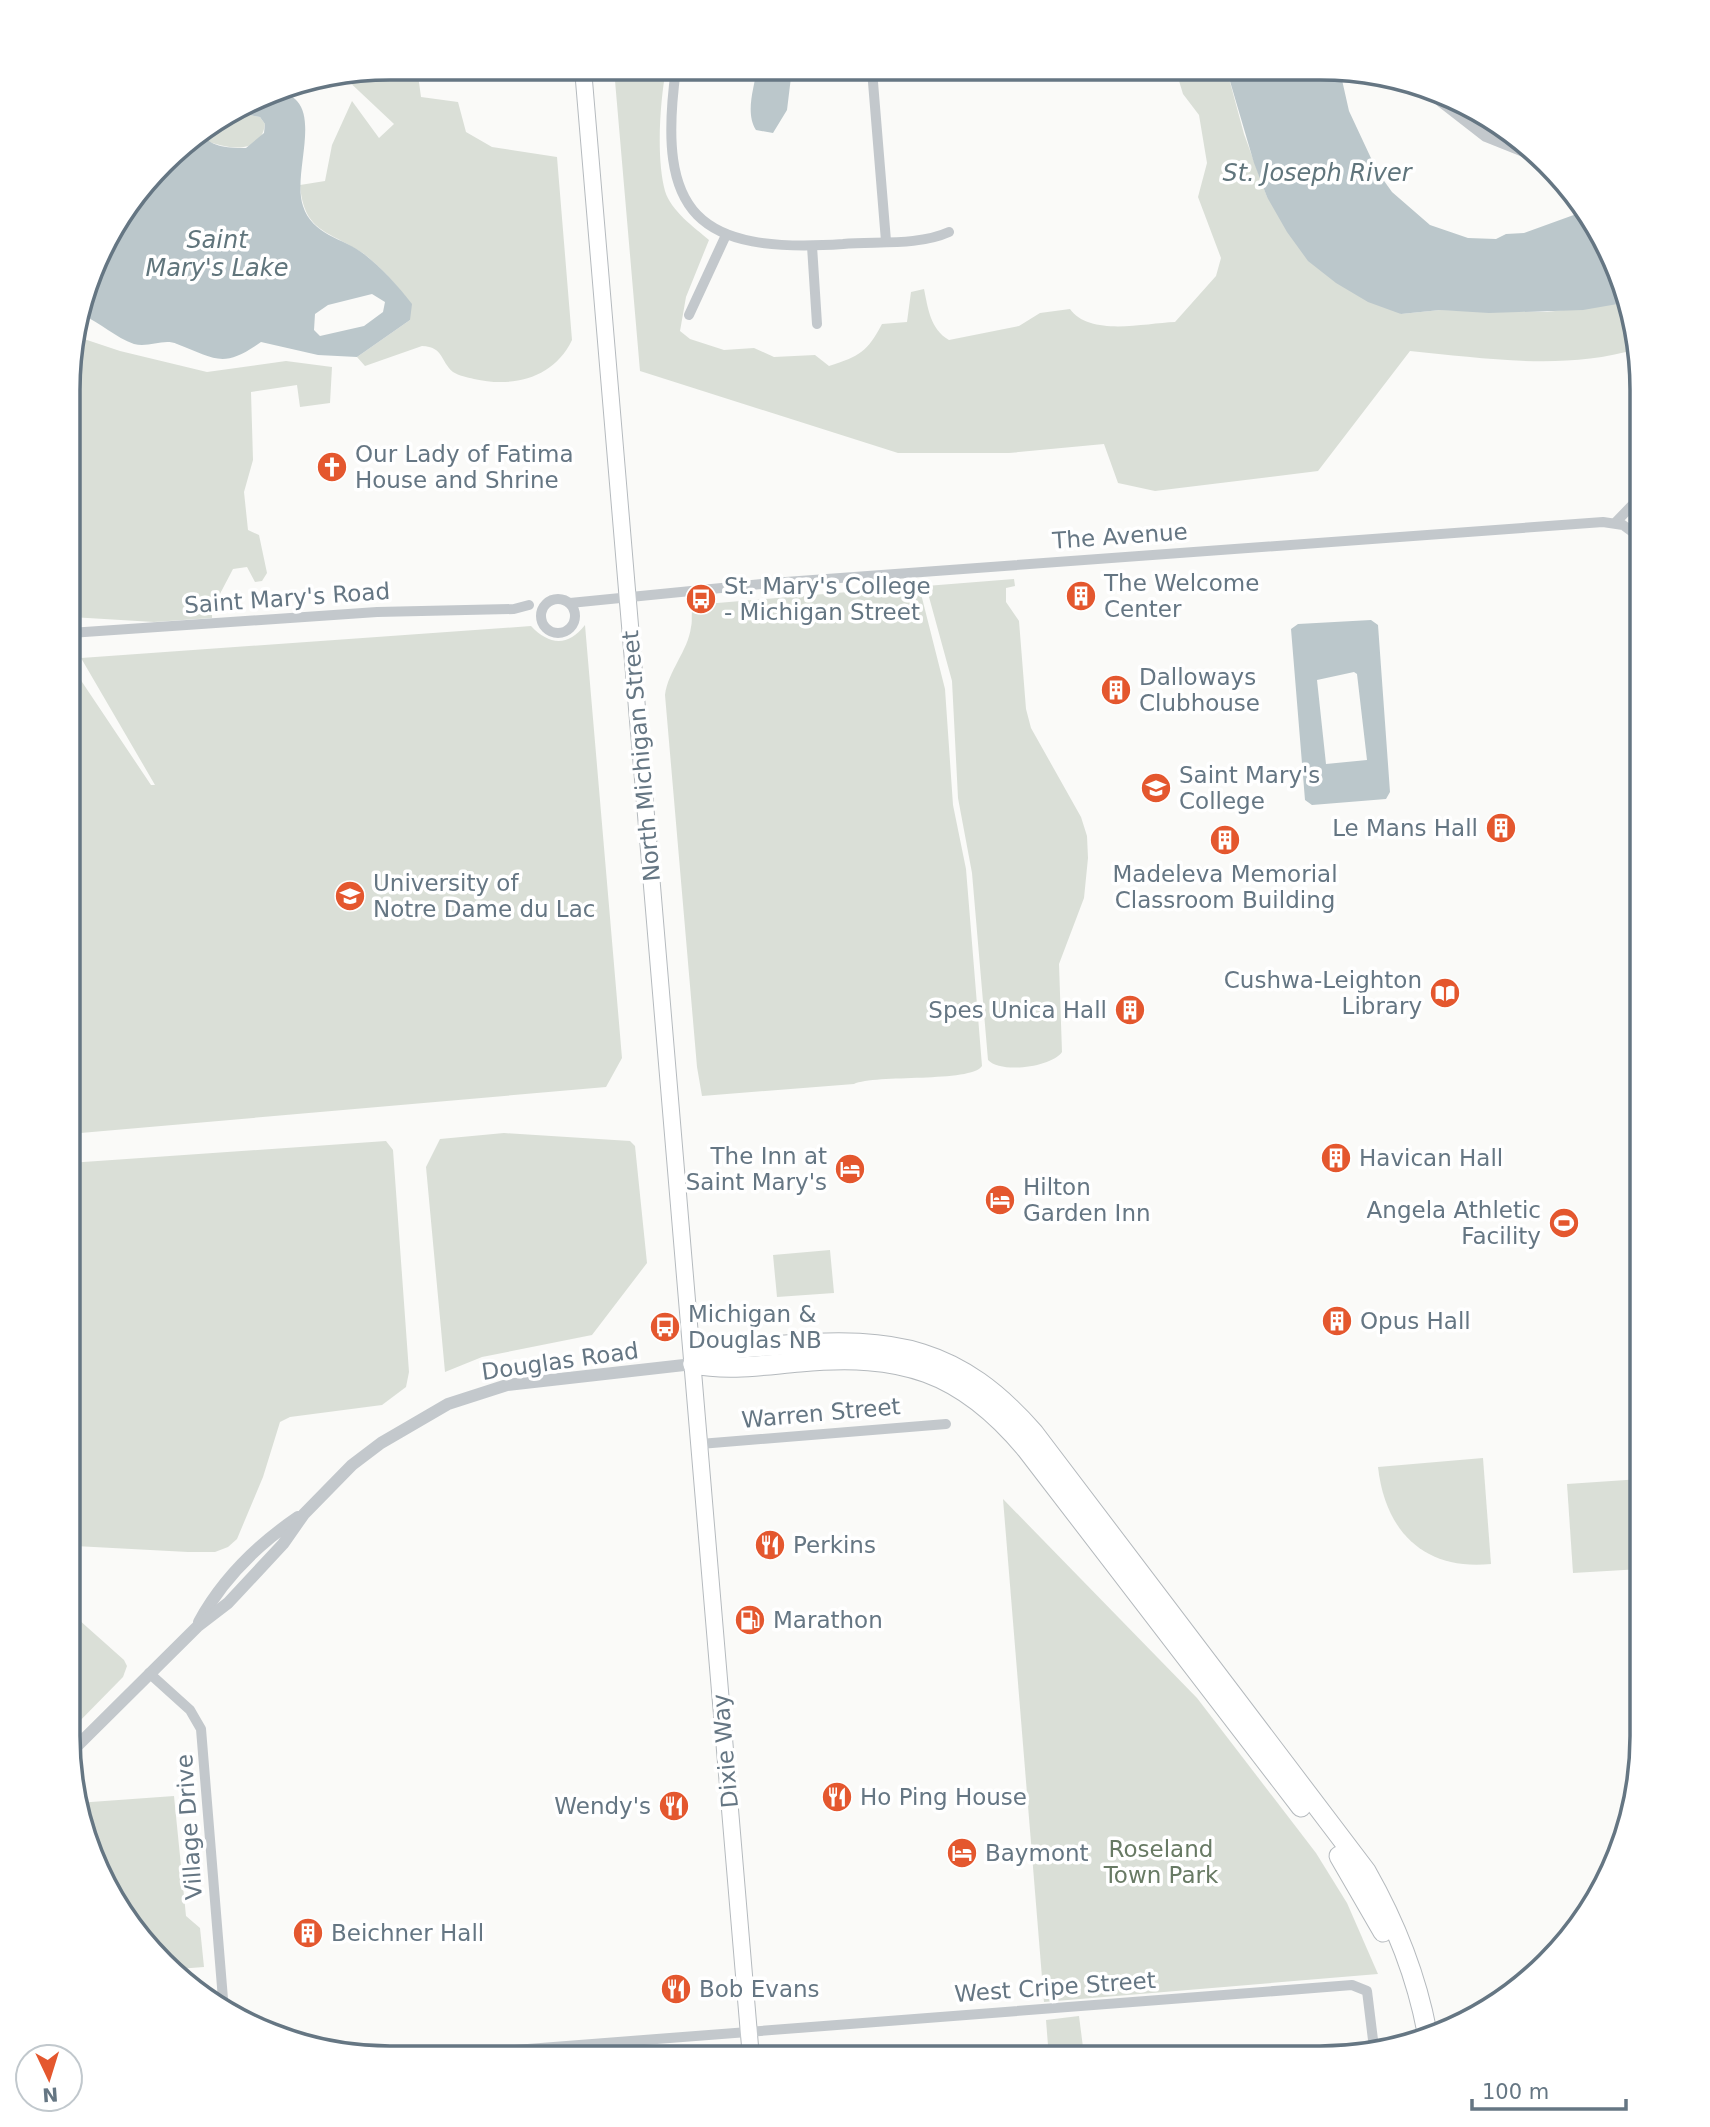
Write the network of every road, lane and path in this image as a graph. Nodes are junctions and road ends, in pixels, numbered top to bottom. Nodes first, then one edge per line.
1 (584, 80) edge
2 (675, 80) edge
3 (873, 80) edge
4 (1453, 110) edge
5 (1507, 145) edge
6 (949, 232) dead end
7 (726, 235) junction
8 (886, 241) junction
9 (812, 246) junction
10 (689, 315) dead end
11 (817, 324) dead end
12 (1630, 507) edge
13 (1616, 522) junction
14 (1630, 531) edge
15 (628, 596) junction
16 (570, 603) junction
17 (545, 605) junction
18 (80, 632) edge
19 (693, 1364) junction
20 (946, 1424) dead end
21 (700, 1444) junction
22 (149, 1673) junction
23 (80, 1743) edge
24 (223, 1997) edge
25 (1426, 2027) edge
26 (749, 2032) junction
27 (1413, 2032) edge
28 (1374, 2042) edge
29 (568, 2046) edge
30 (750, 2046) edge

1 - 15 main road, North Michigan Street
2 - 7 street
3 - 8 street
4 - 5 street
6 - 8 street
7 - 9 street
7 - 10 street
8 - 9 street
9 - 11 street
12 - 13 street
13 - 14 street
13 - 15 street, The Avenue
15 - 16 street, Saint Mary's Road
15 - 19 main road, North Michigan Street
16 - 17 street, Saint Mary's Road
16 - 17 street
17 - 18 street, Saint Mary's Road
19 - 21 main road, North Michigan Street
19 - 22 street, Douglas Road
19 - 25 highway
19 - 27 highway
20 - 21 street, Warren Street
21 - 26 main road, Dixie Way
22 - 23 street, Douglas Road
22 - 24 street, Village Drive
26 - 28 street, West Cripe Street
26 - 29 street, West Cripe Street
26 - 30 main road, Dixie Way

